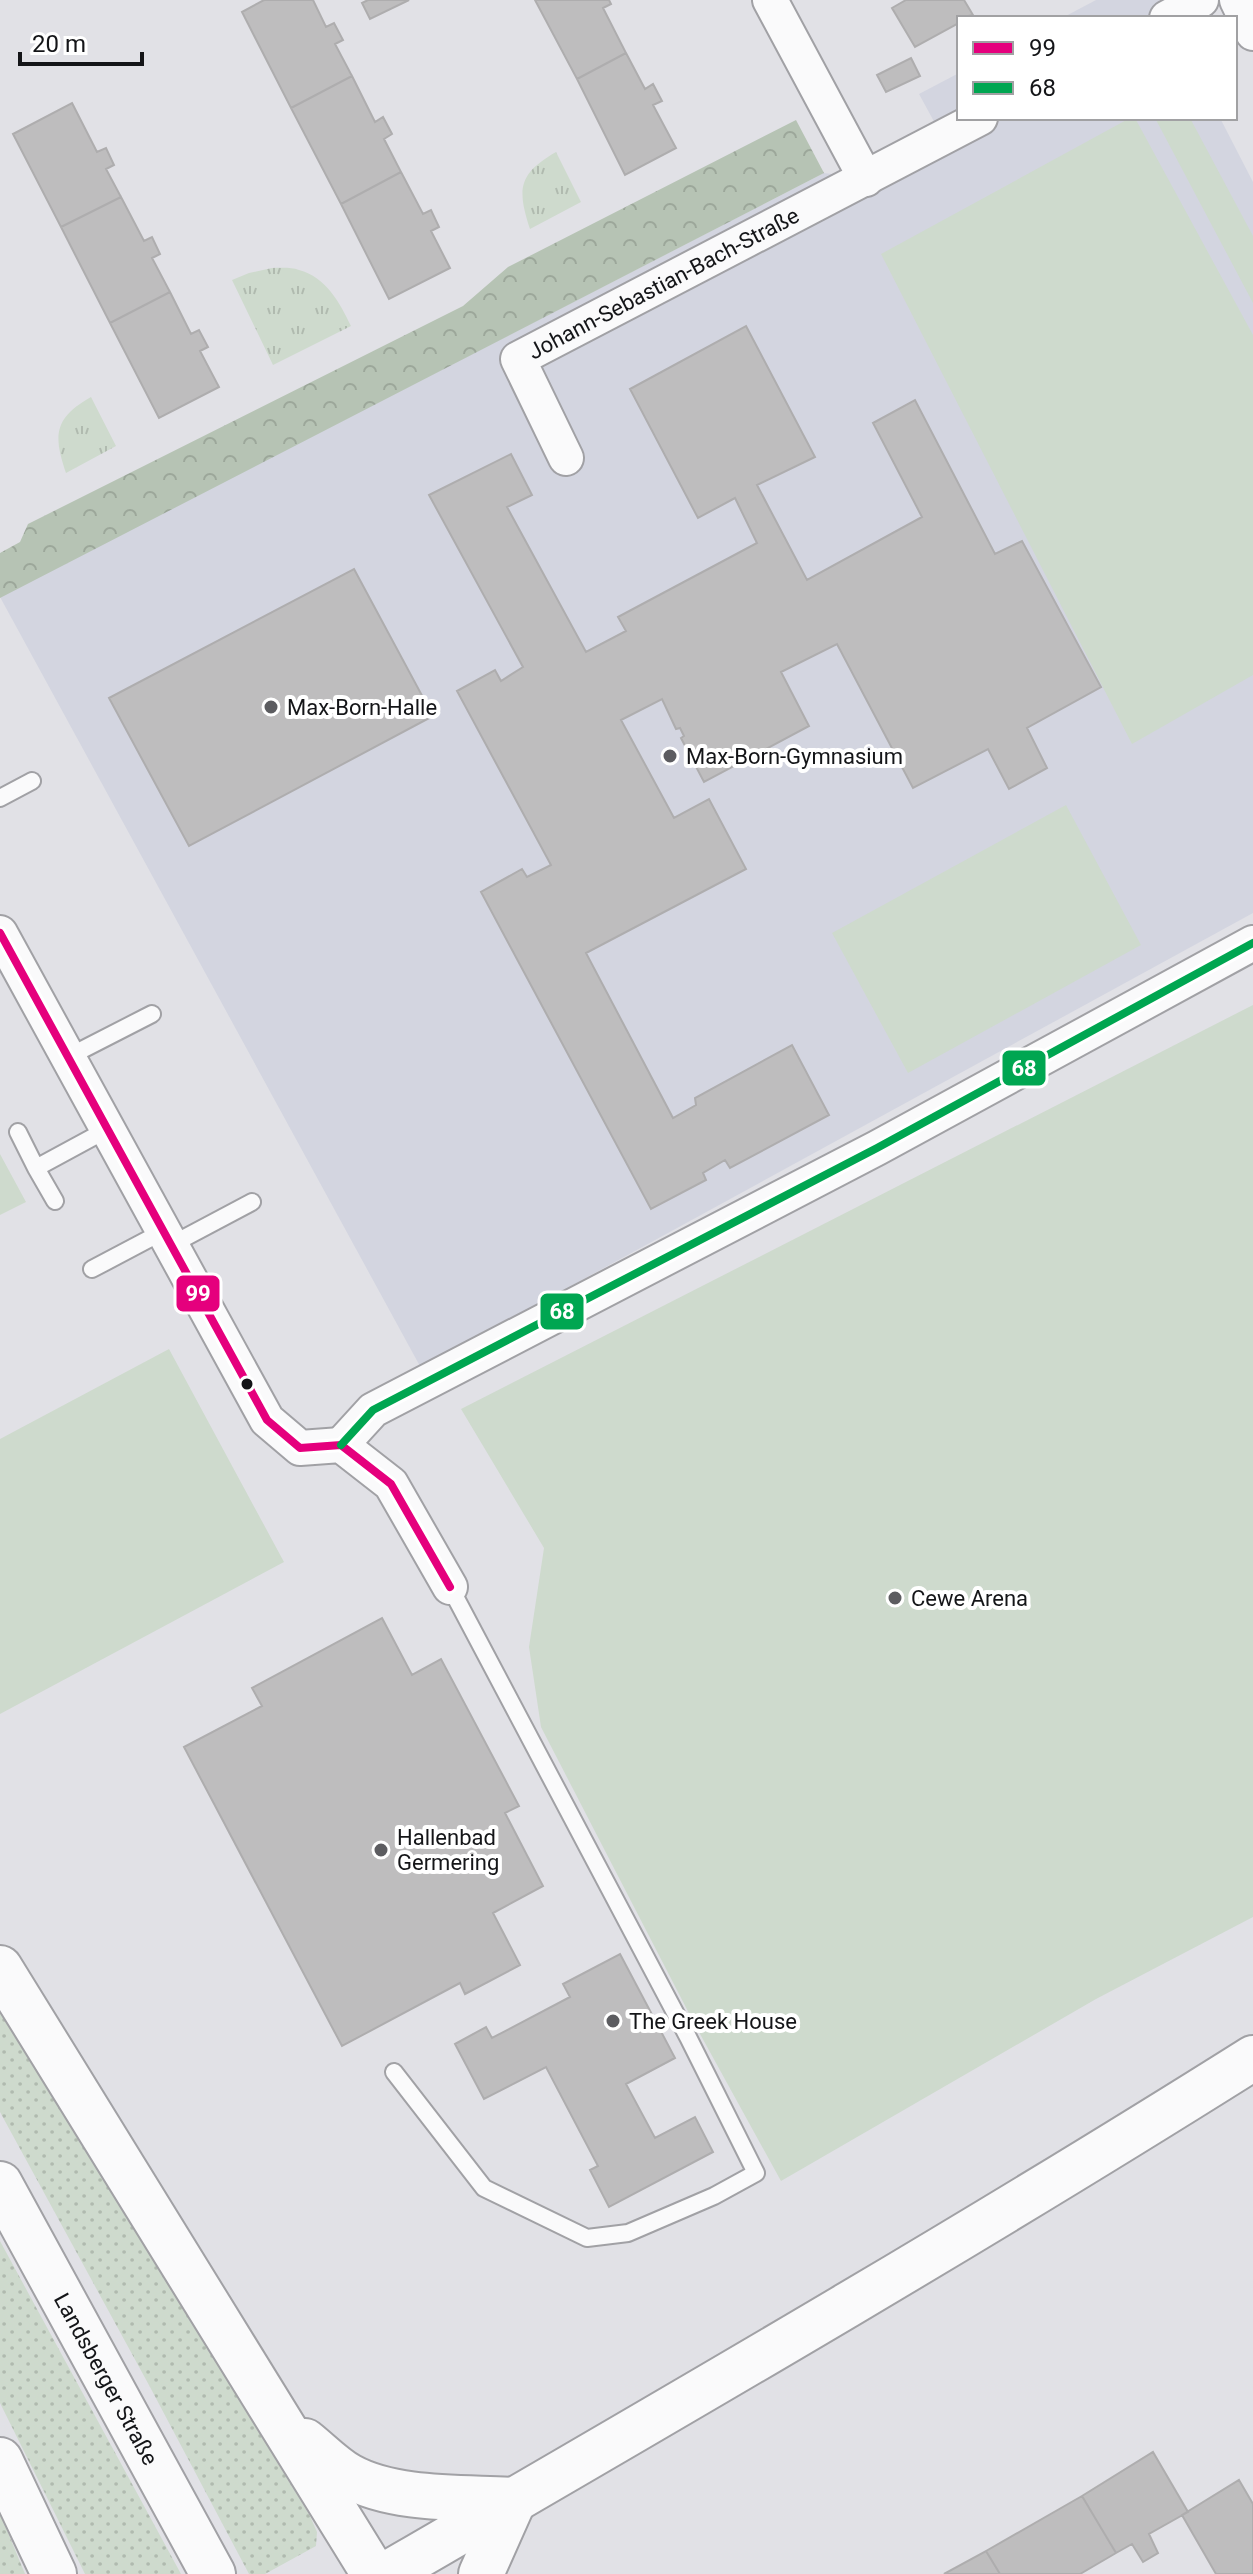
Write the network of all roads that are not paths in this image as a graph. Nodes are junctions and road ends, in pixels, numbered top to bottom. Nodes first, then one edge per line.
1 (770, 0) edge
2 (1201, 0) edge
3 (1237, 0) edge
4 (1171, 16) edge
5 (1253, 33) edge
6 (976, 120) edge
7 (866, 179) junction
8 (566, 458) dead end
9 (32, 781) dead end
10 (0, 798) edge
11 (0, 933) edge
12 (1253, 943) edge
13 (152, 1014) dead end
14 (68, 1057) junction
15 (108, 1129) junction
16 (18, 1132) dead end
17 (36, 1168) junction
18 (55, 1201) dead end
19 (252, 1202) dead end
20 (167, 1238) junction
21 (92, 1269) dead end
22 (341, 1445) junction
23 (450, 1587) joint
24 (0, 1968) edge
25 (1253, 2058) edge
26 (394, 2072) dead end
27 (0, 2184) edge
28 (279, 2419) junction
29 (0, 2460) edge
30 (514, 2500) junction
31 (45, 2562) edge
32 (213, 2574) edge
33 (374, 2574) edge
34 (387, 2574) edge
35 (481, 2574) edge

1 - 7 street
2 - 4 street
3 - 5 street
6 - 7 street, Johann-Sebastian-Bach-Straße
7 - 8 street, Johann-Sebastian-Bach-Straße
9 - 10 lane
11 - 14 street
12 - 22 street
13 - 14 lane
14 - 15 street
15 - 17 lane
15 - 20 street
16 - 17 lane
17 - 18 lane
19 - 20 lane
20 - 21 lane
20 - 22 street
22 - 23 street
23 - 26 lane
24 - 28 main road
25 - 30 main road
27 - 32 main road, Landsberger Straße
28 - 30 main road
28 - 33 main road
29 - 31 main road
30 - 34 main road
30 - 35 main road

